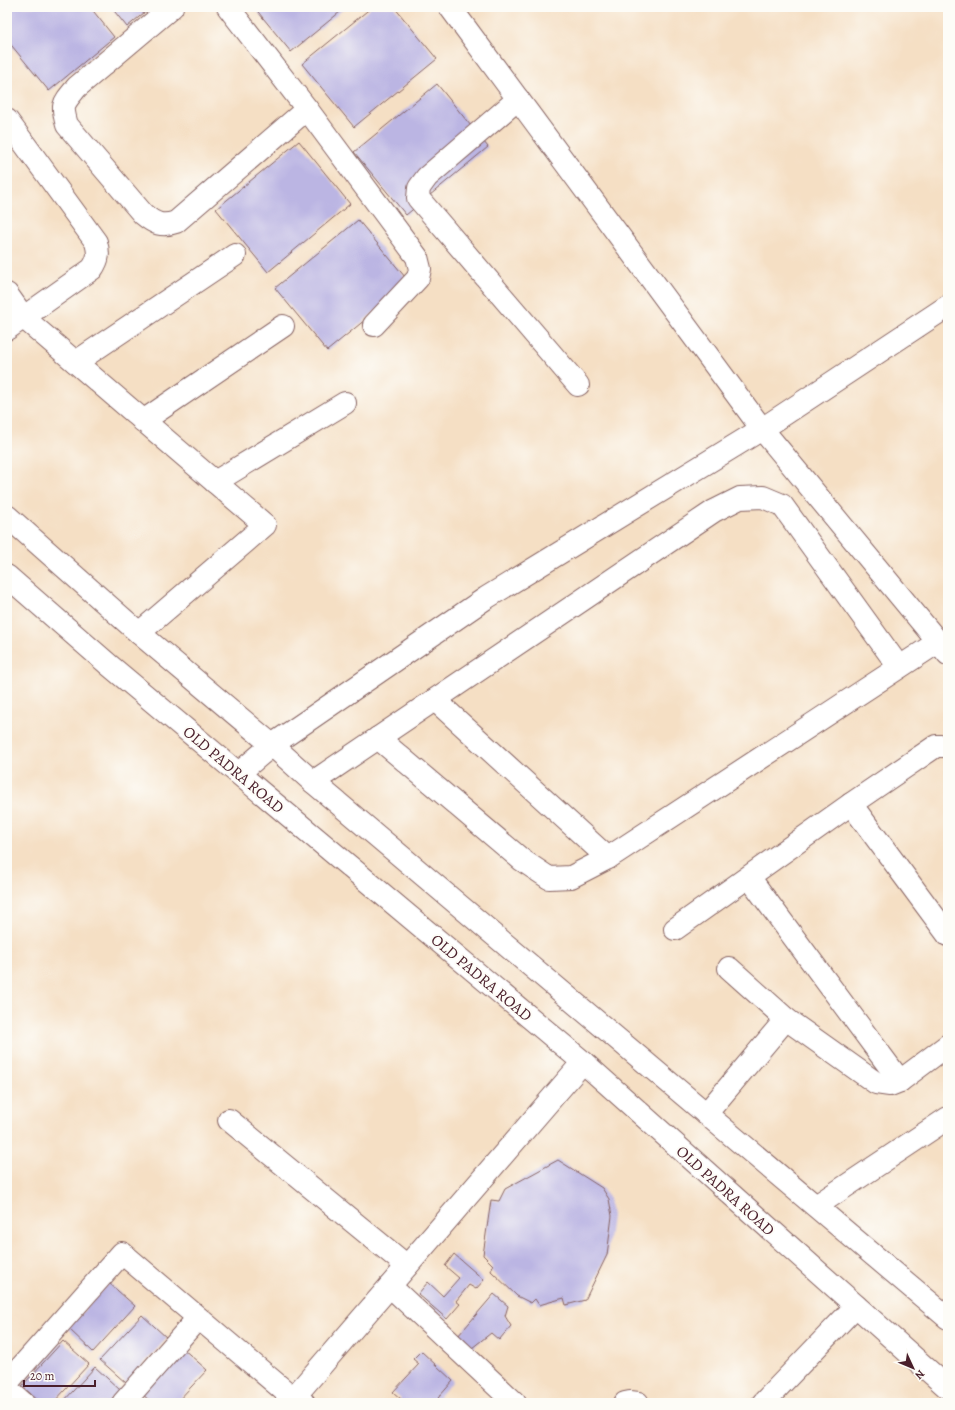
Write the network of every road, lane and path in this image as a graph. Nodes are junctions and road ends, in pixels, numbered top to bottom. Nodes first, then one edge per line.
1 (172, 7) edge
2 (228, 7) edge
3 (450, 7) edge
4 (518, 99) junction
5 (306, 109) junction
6 (7, 120) edge
7 (235, 255) dead end
8 (7, 294) edge
9 (948, 306) edge
10 (16, 323) edge
11 (374, 325) dead end
12 (283, 326) dead end
13 (76, 362) junction
14 (578, 385) dead end
15 (345, 403) dead end
16 (143, 421) junction
17 (762, 429) junction
18 (215, 482) junction
19 (7, 516) edge
20 (7, 576) edge
21 (139, 633) junction
22 (943, 648) edge
23 (900, 667) junction
24 (434, 700) junction
25 (378, 738) junction
26 (272, 745) junction
27 (948, 746) edge
28 (239, 773) junction
29 (313, 782) junction
30 (851, 804) junction
31 (608, 858) junction
32 (749, 876) junction
33 (675, 929) dead end
34 (948, 935) edge
35 (729, 968) dead end
36 (786, 1019) junction
37 (948, 1045) edge
38 (583, 1062) junction
39 (900, 1081) junction
40 (706, 1114) junction
41 (948, 1118) edge
42 (229, 1120) dead end
43 (816, 1206) junction
44 (407, 1266) junction
45 (390, 1286) junction
46 (856, 1306) junction
47 (198, 1318) junction
48 (948, 1318) edge
49 (7, 1383) edge
50 (948, 1388) edge
51 (7, 1389) edge
52 (295, 1401) edge
53 (23, 1403) edge
54 (123, 1403) edge
55 (515, 1403) edge
56 (625, 1403) edge
57 (638, 1403) edge
58 (763, 1403) edge

1 - 5 street
2 - 5 street
3 - 4 street
4 - 14 street
4 - 17 street
5 - 11 street
6 - 10 street
7 - 13 street
8 - 10 street
9 - 17 street
10 - 13 street
12 - 16 street
13 - 16 street
15 - 18 street
16 - 18 street
17 - 22 street
17 - 26 street
18 - 21 street
19 - 21 street
20 - 28 street, OLD PADRA ROAD
21 - 26 street
22 - 23 street
23 - 24 street
23 - 31 street
24 - 25 street
24 - 31 street
25 - 29 street
25 - 31 street
26 - 28 street
26 - 29 street
27 - 30 street
28 - 38 street, OLD PADRA ROAD
29 - 40 street
30 - 32 street
30 - 34 street
32 - 33 street
32 - 39 street
35 - 36 street
36 - 39 street
36 - 40 street
37 - 39 street
38 - 44 street
38 - 46 street, OLD PADRA ROAD
40 - 43 street
41 - 43 street
42 - 44 street
43 - 48 street
44 - 45 street
45 - 52 street
45 - 55 street
46 - 50 street, OLD PADRA ROAD
46 - 58 street
47 - 49 street
47 - 52 street
47 - 54 street
51 - 53 street
56 - 57 street

